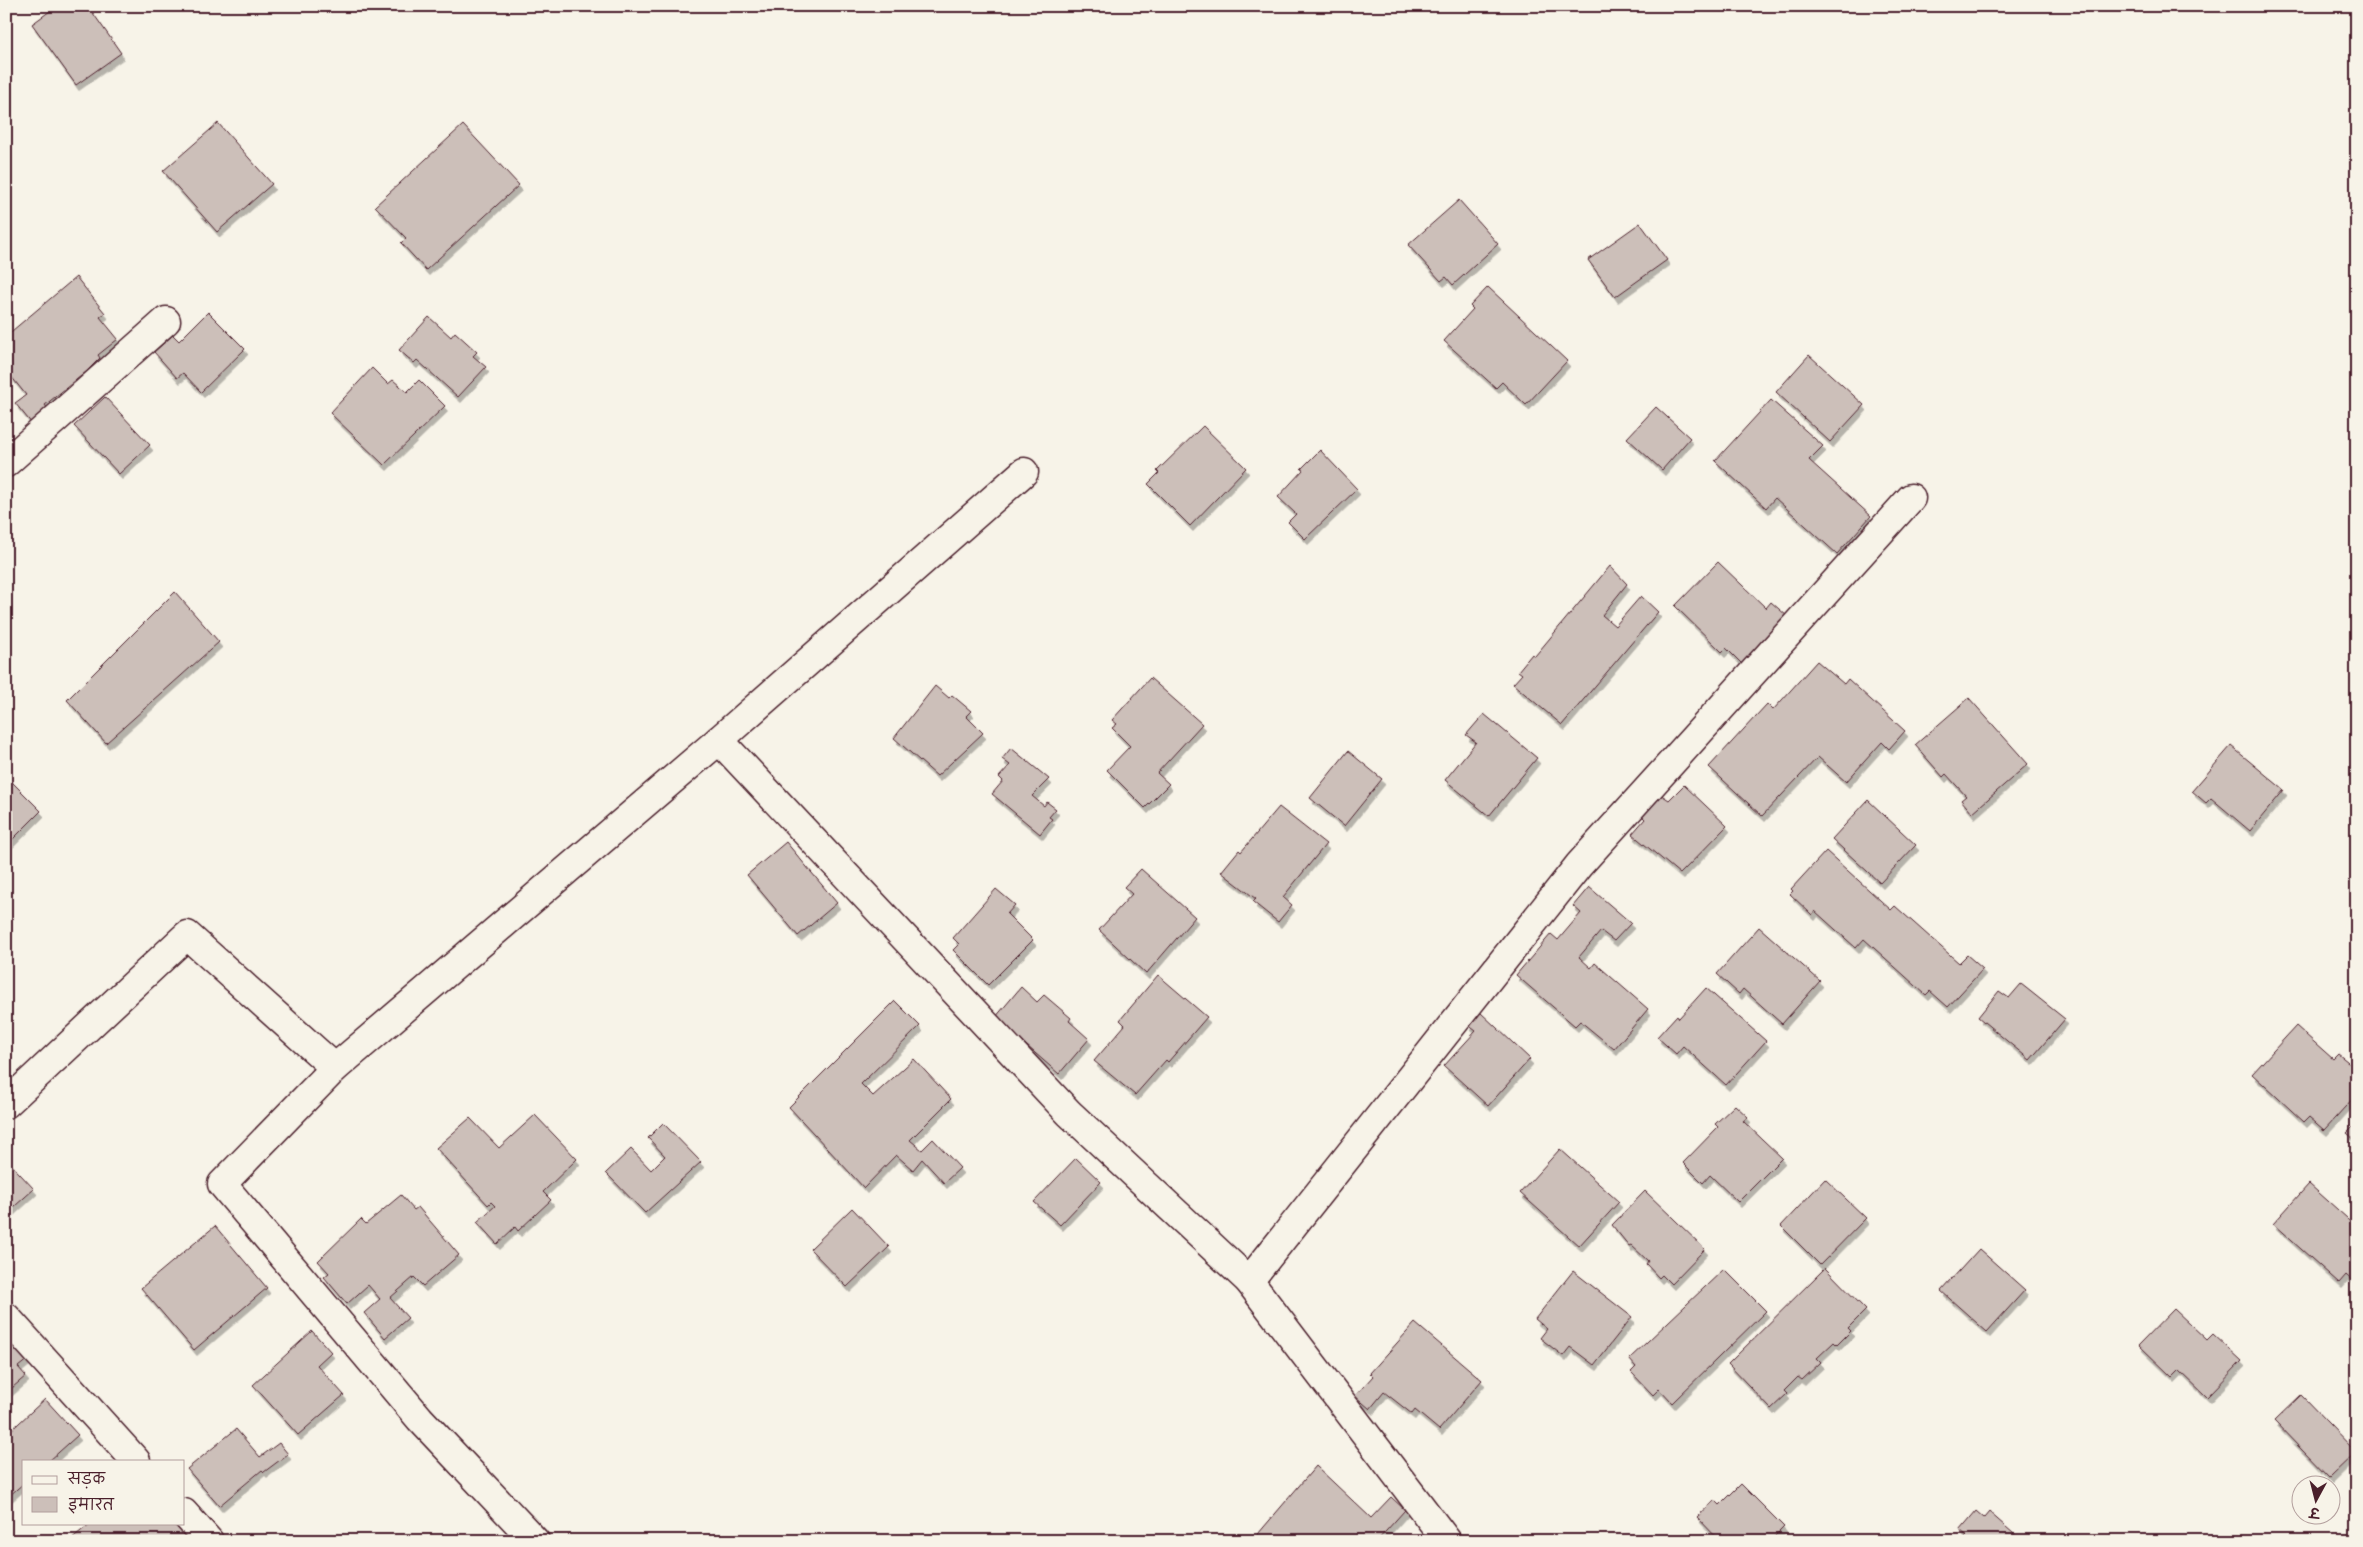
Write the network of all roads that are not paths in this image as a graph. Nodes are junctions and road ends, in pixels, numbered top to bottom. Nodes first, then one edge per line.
1 (166, 321) dead end
2 (6, 463) edge
3 (1024, 472) dead end
4 (1911, 498) dead end
5 (719, 740) junction
6 (335, 1068) junction
7 (6, 1104) edge
8 (1249, 1281) junction
9 (6, 1317) edge
10 (135, 1460) edge
11 (185, 1514) edge
12 (209, 1541) edge
13 (536, 1541) edge
14 (1447, 1541) edge

1 - 2 street
3 - 5 street
4 - 8 street
5 - 6 street
5 - 8 street
6 - 7 street
6 - 13 street
8 - 14 street
9 - 10 street
11 - 12 street

